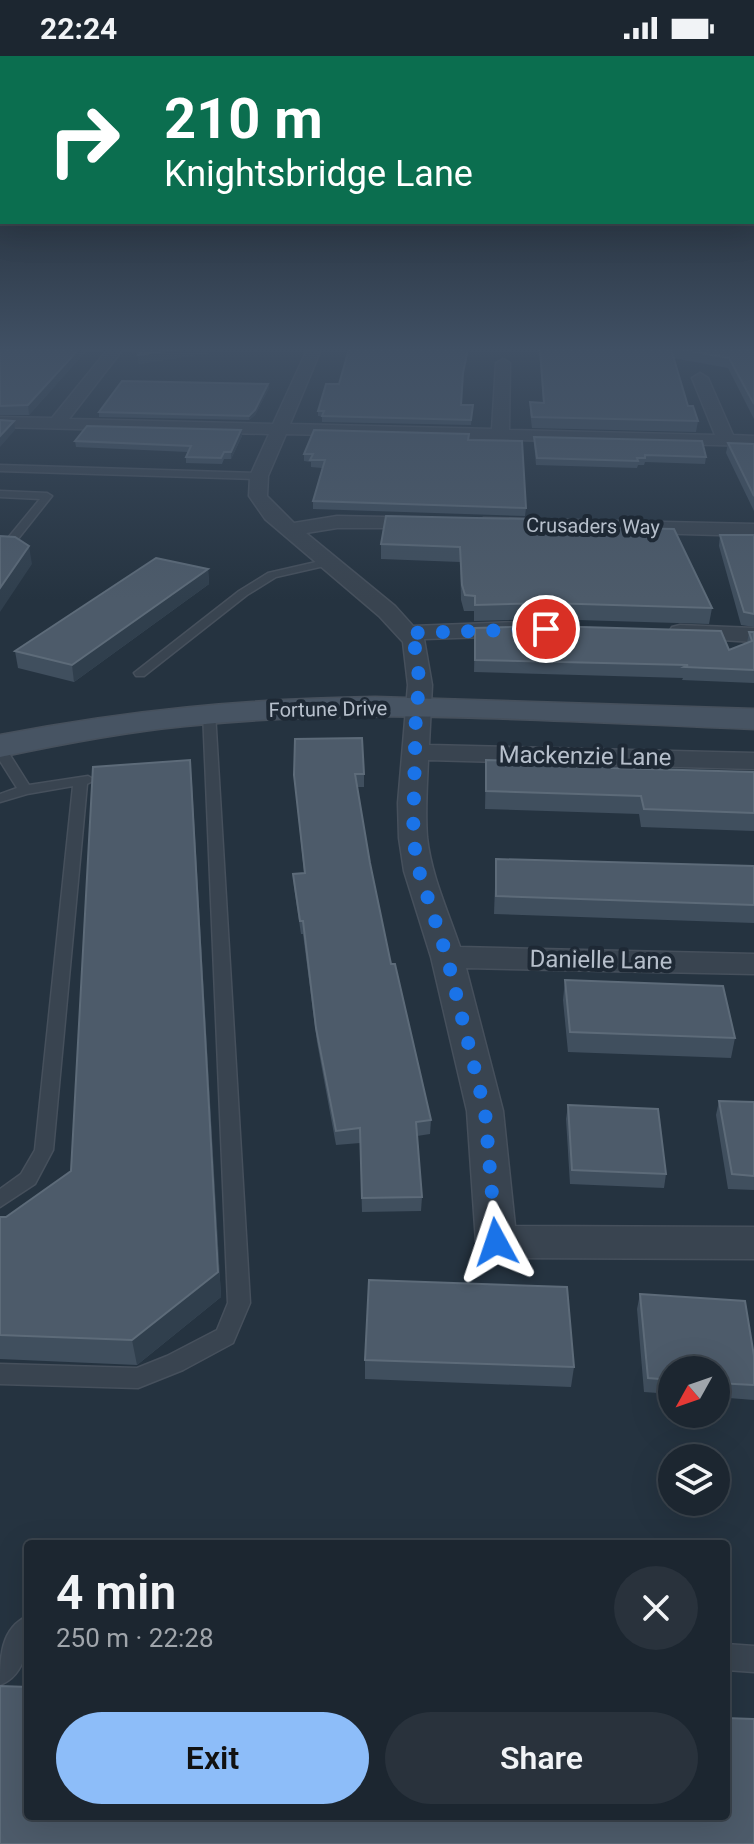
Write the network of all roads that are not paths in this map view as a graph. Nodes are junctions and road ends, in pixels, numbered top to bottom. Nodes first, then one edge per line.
1 (278, 432) edge
2 (431, 432) edge
3 (723, 432) edge
4 (500, 434) joint
5 (726, 440) junction
6 (754, 441) edge
7 (0, 468) edge
8 (259, 476) junction
9 (0, 494) edge
10 (290, 530) junction
11 (754, 530) edge
12 (0, 546) edge
13 (329, 562) junction
14 (546, 629) edge
15 (661, 632) edge
16 (409, 633) junction
17 (754, 635) edge
18 (140, 673) dead end
19 (416, 708) junction
20 (209, 712) junction
21 (754, 719) edge
22 (0, 748) edge
23 (415, 752) junction
24 (754, 761) edge
25 (104, 778) edge
26 (80, 782) junction
27 (25, 790) junction
28 (0, 798) edge
29 (447, 957) junction
30 (754, 964) edge
31 (0, 1199) edge
32 (754, 1243) edge
33 (0, 1374) edge
34 (24, 1635) edge
35 (730, 1657) edge
36 (754, 1659) edge
37 (0, 1672) edge

1 - 8 street
2 - 4 street
3 - 5 street
4 - 5 street
5 - 6 street
7 - 8 lane
8 - 10 street
9 - 12 lane
10 - 11 street, Crusaders Way
10 - 13 street
13 - 16 street
13 - 18 lane
14 - 16 street
15 - 17 street
16 - 19 street
19 - 20 street, Fortune Drive
19 - 21 street, Fortune Drive
19 - 23 street
20 - 22 street, Fortune Drive
20 - 33 lane
22 - 27 lane
23 - 24 street, Mackenzie Lane
23 - 29 street
25 - 26 lane
26 - 27 lane
26 - 31 lane
27 - 28 lane
29 - 30 street, Danielle Lane
29 - 32 street
34 - 37 lane
35 - 36 lane

